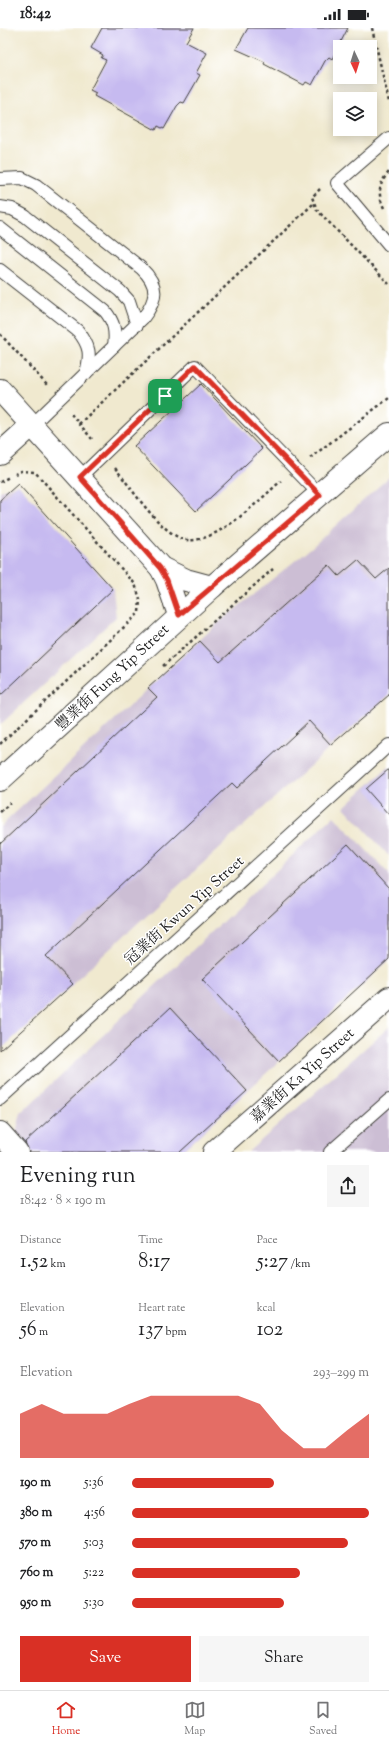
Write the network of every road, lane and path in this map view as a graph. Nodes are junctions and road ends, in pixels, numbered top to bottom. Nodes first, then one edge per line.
1 (372, 28) edge
2 (389, 102) edge
3 (389, 138) edge
4 (389, 172) edge
5 (0, 179) edge
6 (314, 204) dead end
7 (0, 207) edge
8 (387, 212) dead end
9 (0, 228) edge
10 (389, 245) edge
11 (0, 270) edge
12 (137, 325) junction
13 (114, 346) junction
14 (86, 374) junction
15 (0, 390) edge
16 (389, 398) edge
17 (79, 424) dead end
18 (32, 425) junction
19 (389, 434) edge
20 (0, 454) edge
21 (104, 454) junction
22 (294, 469) junction
23 (80, 477) junction
24 (0, 482) edge
25 (320, 495) junction
26 (277, 565) dead end
27 (160, 568) junction
28 (212, 587) junction
29 (179, 615) junction
30 (160, 670) dead end
31 (0, 744) edge
32 (389, 745) edge
33 (0, 780) edge
34 (12, 801) dead end
35 (0, 812) edge
36 (389, 998) edge
37 (0, 1099) edge
38 (389, 1100) edge
39 (0, 1133) edge
40 (17, 1152) edge
41 (214, 1152) edge
42 (330, 1152) edge

1 - 2 path
3 - 10 lane
4 - 8 path
5 - 12 lane
6 - 17 path
7 - 12 lane
9 - 13 lane
11 - 14 lane
12 - 13 lane
13 - 14 lane
14 - 18 lane
15 - 18 street
16 - 22 path
18 - 20 street
18 - 23 street
19 - 25 street, 豐業街 Fung Yip Street
21 - 22 path
21 - 22 lane
21 - 23 lane
22 - 25 lane
23 - 27 street
24 - 31 path
25 - 28 street, 豐業街 Fung Yip Street
26 - 30 path
27 - 28 street
27 - 29 street
28 - 29 street, 豐業街 Fung Yip Street
29 - 33 street, 豐業街 Fung Yip Street
32 - 37 lane, 冠業街 Kwun Yip Street
34 - 35 path
36 - 41 street, 嘉業街 Ka Yip Street
38 - 42 lane
39 - 40 street

